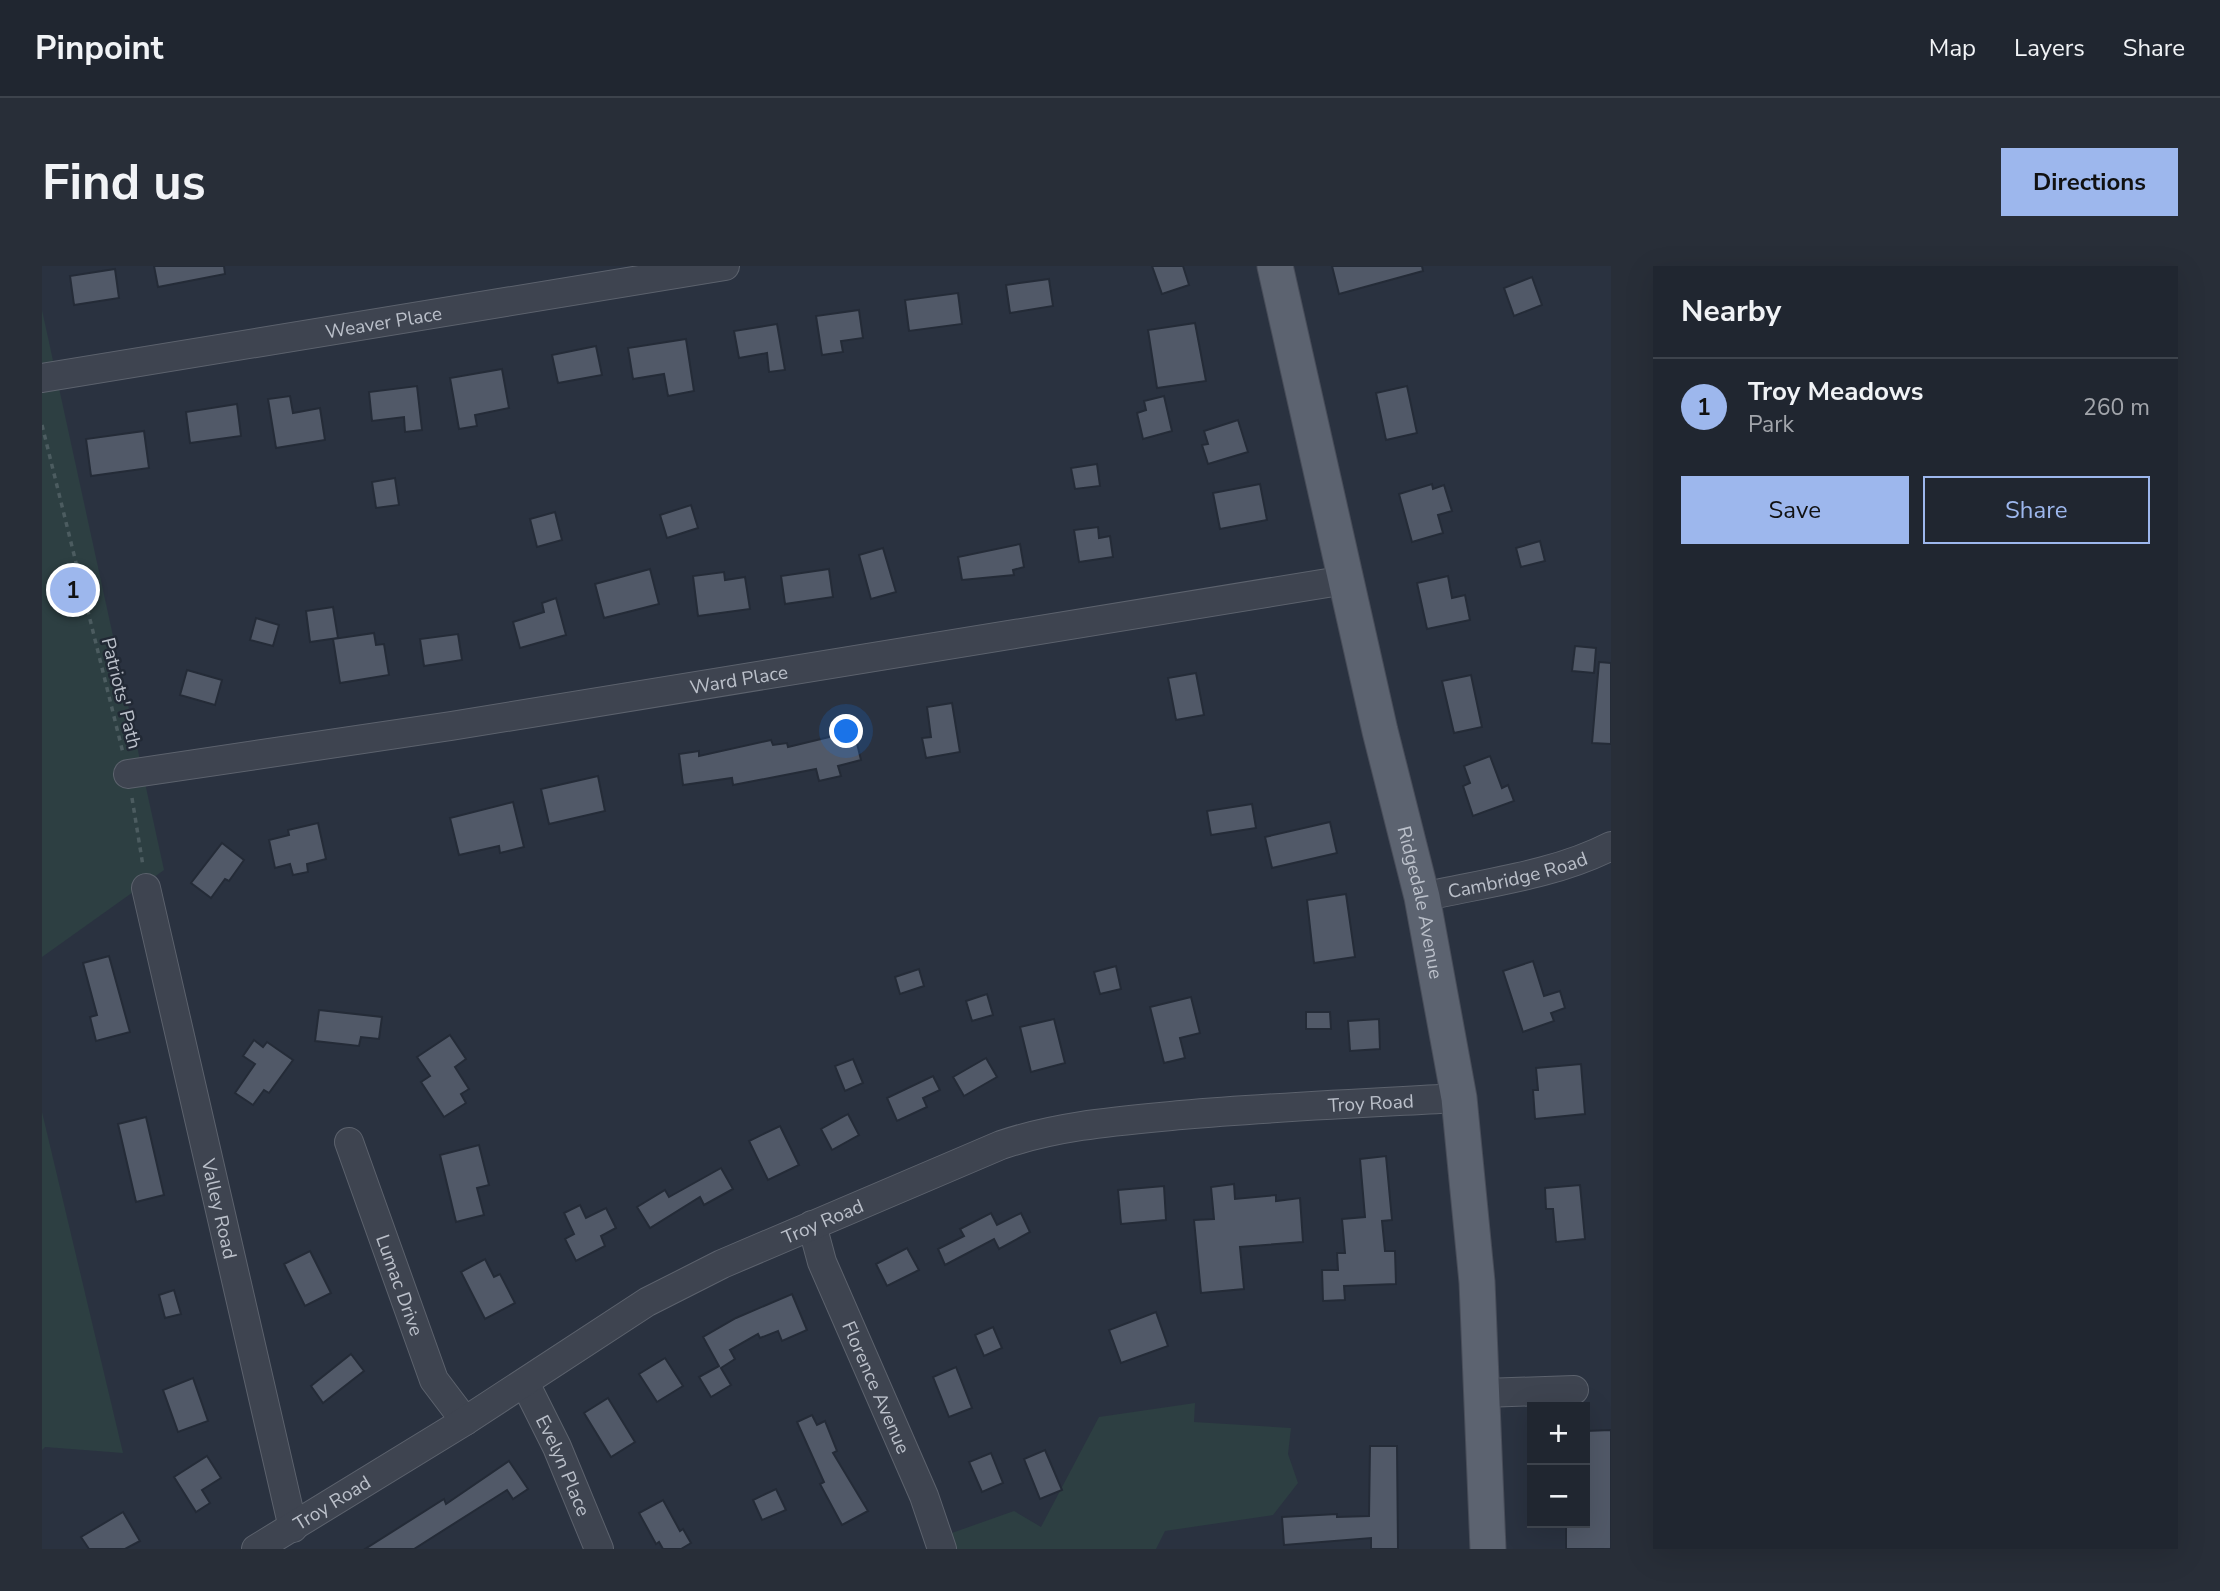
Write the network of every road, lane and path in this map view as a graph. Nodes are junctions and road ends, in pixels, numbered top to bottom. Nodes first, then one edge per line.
1 (725, 266) edge
2 (1275, 266) edge
3 (42, 378) edge
4 (42, 425) edge
5 (1346, 580) junction
6 (128, 774) junction
7 (1611, 846) edge
8 (146, 888) joint
9 (1422, 897) junction
10 (1459, 1098) junction
11 (349, 1142) dead end
12 (812, 1224) junction
13 (525, 1382) junction
14 (1574, 1390) dead end
15 (1483, 1393) junction
16 (465, 1421) junction
17 (293, 1528) junction
18 (256, 1549) edge
19 (599, 1549) edge
20 (942, 1549) edge
21 (1488, 1549) edge

1 - 3 street, Weaver Place
2 - 5 main road, Ridgedale Avenue
4 - 6 path, Patriots' Path
5 - 6 street, Ward Place
5 - 9 main road, Ridgedale Avenue
6 - 8 path, Patriots' Path
7 - 9 street, Cambridge Road
8 - 17 street, Valley Road
9 - 10 main road, Ridgedale Avenue
10 - 12 street, Troy Road
10 - 15 main road, Ridgedale Avenue
11 - 16 street, Lumac Drive
12 - 13 street, Troy Road
12 - 20 street, Florence Avenue
13 - 16 street, Troy Road
13 - 19 street, Evelyn Place
14 - 15 street
15 - 21 main road, Ridgedale Avenue
16 - 17 street, Troy Road
17 - 18 street, Troy Road

